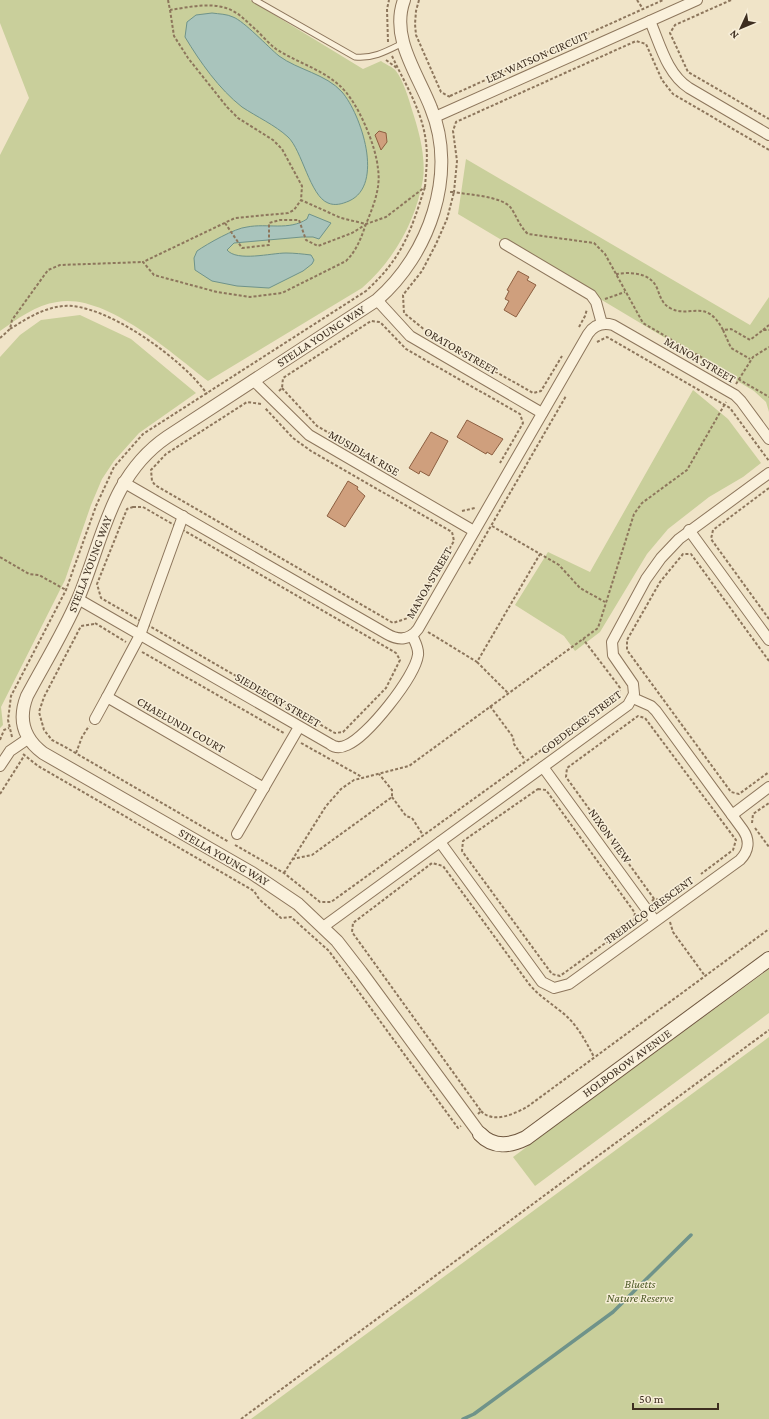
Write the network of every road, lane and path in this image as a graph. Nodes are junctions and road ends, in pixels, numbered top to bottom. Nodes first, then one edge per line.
1 (168, 0) edge
2 (255, 0) edge
3 (389, 0) edge
4 (404, 0) edge
5 (419, 0) edge
6 (637, 0) edge
7 (663, 0) edge
8 (697, 0) edge
9 (732, 0) edge
10 (643, 9) junction
11 (170, 10) junction
12 (650, 21) junction
13 (403, 43) junction
14 (390, 50) junction
15 (379, 54) junction
16 (398, 68) junction
17 (435, 117) junction
18 (769, 119) edge
19 (769, 135) edge
20 (769, 150) edge
21 (425, 187) junction
22 (439, 190) junction
23 (454, 192) junction
24 (301, 200) junction
25 (225, 223) junction
26 (366, 224) junction
27 (504, 244) dead end
28 (143, 262) junction
29 (616, 274) junction
30 (625, 292) junction
31 (377, 300) junction
32 (596, 302) junction
33 (602, 324) junction
34 (769, 325) edge
35 (10, 329) junction
36 (578, 329) dead end
37 (723, 330) junction
38 (763, 330) junction
39 (769, 330) edge
40 (0, 338) edge
41 (394, 338) dead end
42 (438, 339) dead end
43 (451, 346) dead end
44 (594, 347) dead end
45 (769, 347) edge
46 (563, 354) dead end
47 (750, 359) junction
48 (739, 379) junction
49 (254, 380) junction
50 (282, 388) dead end
51 (207, 393) junction
52 (732, 393) junction
53 (567, 394) dead end
54 (769, 397) edge
55 (725, 404) junction
56 (214, 406) junction
57 (262, 406) dead end
58 (542, 413) junction
59 (769, 439) edge
60 (370, 457) dead end
61 (769, 462) edge
62 (496, 469) dead end
63 (769, 473) edge
64 (123, 482) junction
65 (156, 486) dead end
66 (769, 488) edge
67 (478, 503) dead end
68 (457, 508) dead end
69 (183, 516) junction
70 (492, 526) junction
71 (179, 528) junction
72 (689, 530) junction
73 (474, 531) junction
74 (540, 554) junction
75 (0, 557) edge
76 (468, 566) dead end
77 (66, 590) junction
78 (78, 599) junction
79 (106, 601) junction
80 (605, 602) junction
81 (100, 612) junction
82 (408, 618) junction
83 (769, 619) edge
84 (144, 623) junction
85 (94, 624) junction
86 (420, 626) junction
87 (140, 635) junction
88 (412, 635) junction
89 (583, 639) junction
90 (769, 640) edge
91 (134, 647) junction
92 (769, 661) edge
93 (477, 662) junction
94 (508, 693) junction
95 (107, 697) junction
96 (633, 698) junction
97 (490, 706) junction
98 (95, 720) joint
99 (299, 727) junction
100 (9, 728) junction
101 (29, 738) junction
102 (293, 738) junction
103 (0, 740) edge
104 (17, 745) junction
105 (76, 753) junction
106 (24, 756) junction
107 (525, 760) junction
108 (0, 766) edge
109 (543, 767) junction
110 (769, 772) edge
111 (378, 774) junction
112 (363, 778) junction
113 (264, 788) junction
114 (769, 788) edge
115 (0, 794) edge
116 (392, 797) junction
117 (769, 803) edge
118 (732, 815) junction
119 (237, 834) dead end
120 (423, 835) junction
121 (440, 842) junction
122 (769, 847) edge
123 (292, 859) junction
124 (284, 873) junction
125 (696, 878) dead end
126 (670, 896) dead end
127 (654, 899) junction
128 (666, 914) junction
129 (655, 921) junction
130 (323, 927) junction
131 (769, 929) edge
132 (769, 959) edge
133 (552, 974) joint
134 (705, 976) junction
135 (769, 1030) edge
136 (594, 1057) junction
137 (482, 1111) junction
138 (469, 1120) junction
139 (480, 1134) joint
140 (242, 1419) edge

1 - 11 path
2 - 15 lane
3 - 14 path
4 - 13 street, STELLA YOUNG WAY
5 - 10 path
6 - 10 path
7 - 10 path
8 - 12 street, LEX WATSON CIRCUIT
9 - 18 path
11 - 24 path
11 - 26 path
12 - 17 street, LEX WATSON CIRCUIT
12 - 19 street
13 - 14 lane
13 - 17 street, STELLA YOUNG WAY
14 - 15 lane
14 - 16 path
15 - 16 path
16 - 21 path
17 - 22 street, STELLA YOUNG WAY
20 - 23 path
21 - 22 path
21 - 26 path
21 - 51 path
22 - 23 path
22 - 31 street, STELLA YOUNG WAY
23 - 29 path
23 - 42 path
24 - 25 path
24 - 26 path
25 - 26 path
25 - 28 path
26 - 28 path
27 - 32 street
28 - 35 path
29 - 30 path
29 - 37 path
30 - 32 path
30 - 48 path
31 - 49 street, STELLA YOUNG WAY
31 - 58 street, ORATOR STREET
32 - 33 street
32 - 36 path
33 - 52 street, MANOA STREET
33 - 58 street, MANOA STREET
34 - 38 path
35 - 40 path
35 - 51 path
37 - 38 path
37 - 47 path
38 - 39 path
41 - 62 path
43 - 46 path
44 - 55 path
45 - 47 path
47 - 48 path
48 - 52 path
48 - 54 path
49 - 56 street, STELLA YOUNG WAY
49 - 73 street, MUSIDLAK RISE
50 - 60 path
51 - 56 path
51 - 77 path
52 - 55 path
52 - 59 street, MANOA STREET
53 - 70 path
55 - 61 path
55 - 80 path
56 - 64 street, STELLA YOUNG WAY
57 - 82 path
58 - 73 street, MANOA STREET
63 - 72 street, GOEDECKE STREET
64 - 69 street, MANOA STREET
64 - 78 street, STELLA YOUNG WAY
65 - 82 path
66 - 83 path
67 - 68 path
69 - 71 street
69 - 88 street, MANOA STREET
70 - 74 path
70 - 76 path
71 - 79 path
71 - 84 street
71 - 84 path
72 - 90 street
72 - 96 street, GOEDECKE STREET
73 - 86 street, MANOA STREET
74 - 80 path
74 - 93 path
75 - 77 path
77 - 100 path
78 - 81 street, SIEDLECKY STREET
78 - 101 street, STELLA YOUNG WAY
79 - 81 path
79 - 84 path
80 - 89 path
81 - 85 path
81 - 87 street, SIEDLECKY STREET
82 - 86 path
84 - 87 street
85 - 91 path
85 - 105 path
86 - 88 street, MANOA STREET
86 - 93 path
87 - 91 street
87 - 99 street, SIEDLECKY STREET
88 - 99 street, SIEDLECKY STREET
89 - 94 path
89 - 107 path
91 - 95 street
91 - 102 path
92 - 110 path
93 - 94 path
94 - 97 path
95 - 98 street
95 - 113 street, CHAELUNDI COURT
96 - 109 street, GOEDECKE STREET
96 - 118 street, TREBILCO CRESCENT
97 - 107 path
97 - 111 path
98 - 105 path
99 - 102 street
100 - 103 path
100 - 104 path
101 - 104 street
101 - 130 street, STELLA YOUNG WAY
102 - 112 path
102 - 113 street
104 - 106 path
104 - 108 street
105 - 124 path
106 - 115 path
106 - 138 path
107 - 120 path
109 - 121 street, GOEDECKE STREET
109 - 129 street, NIXON VIEW
111 - 112 path
111 - 116 path
112 - 123 path
113 - 119 street
114 - 118 street
116 - 120 path
116 - 123 path
117 - 122 path
118 - 128 street, TREBILCO CRESCENT
120 - 124 path
121 - 129 street, TREBILCO CRESCENT
121 - 130 street, GOEDECKE STREET
123 - 124 path
125 - 127 path
126 - 127 path
127 - 128 path
128 - 129 street, TREBILCO CRESCENT
128 - 134 path
130 - 138 street, STELLA YOUNG WAY
131 - 134 path
132 - 139 main road, HOLBOROW AVENUE
133 - 133 path
134 - 136 path
135 - 140 path
136 - 137 path
136 - 137 path
137 - 138 path
138 - 139 street, STELLA YOUNG WAY

